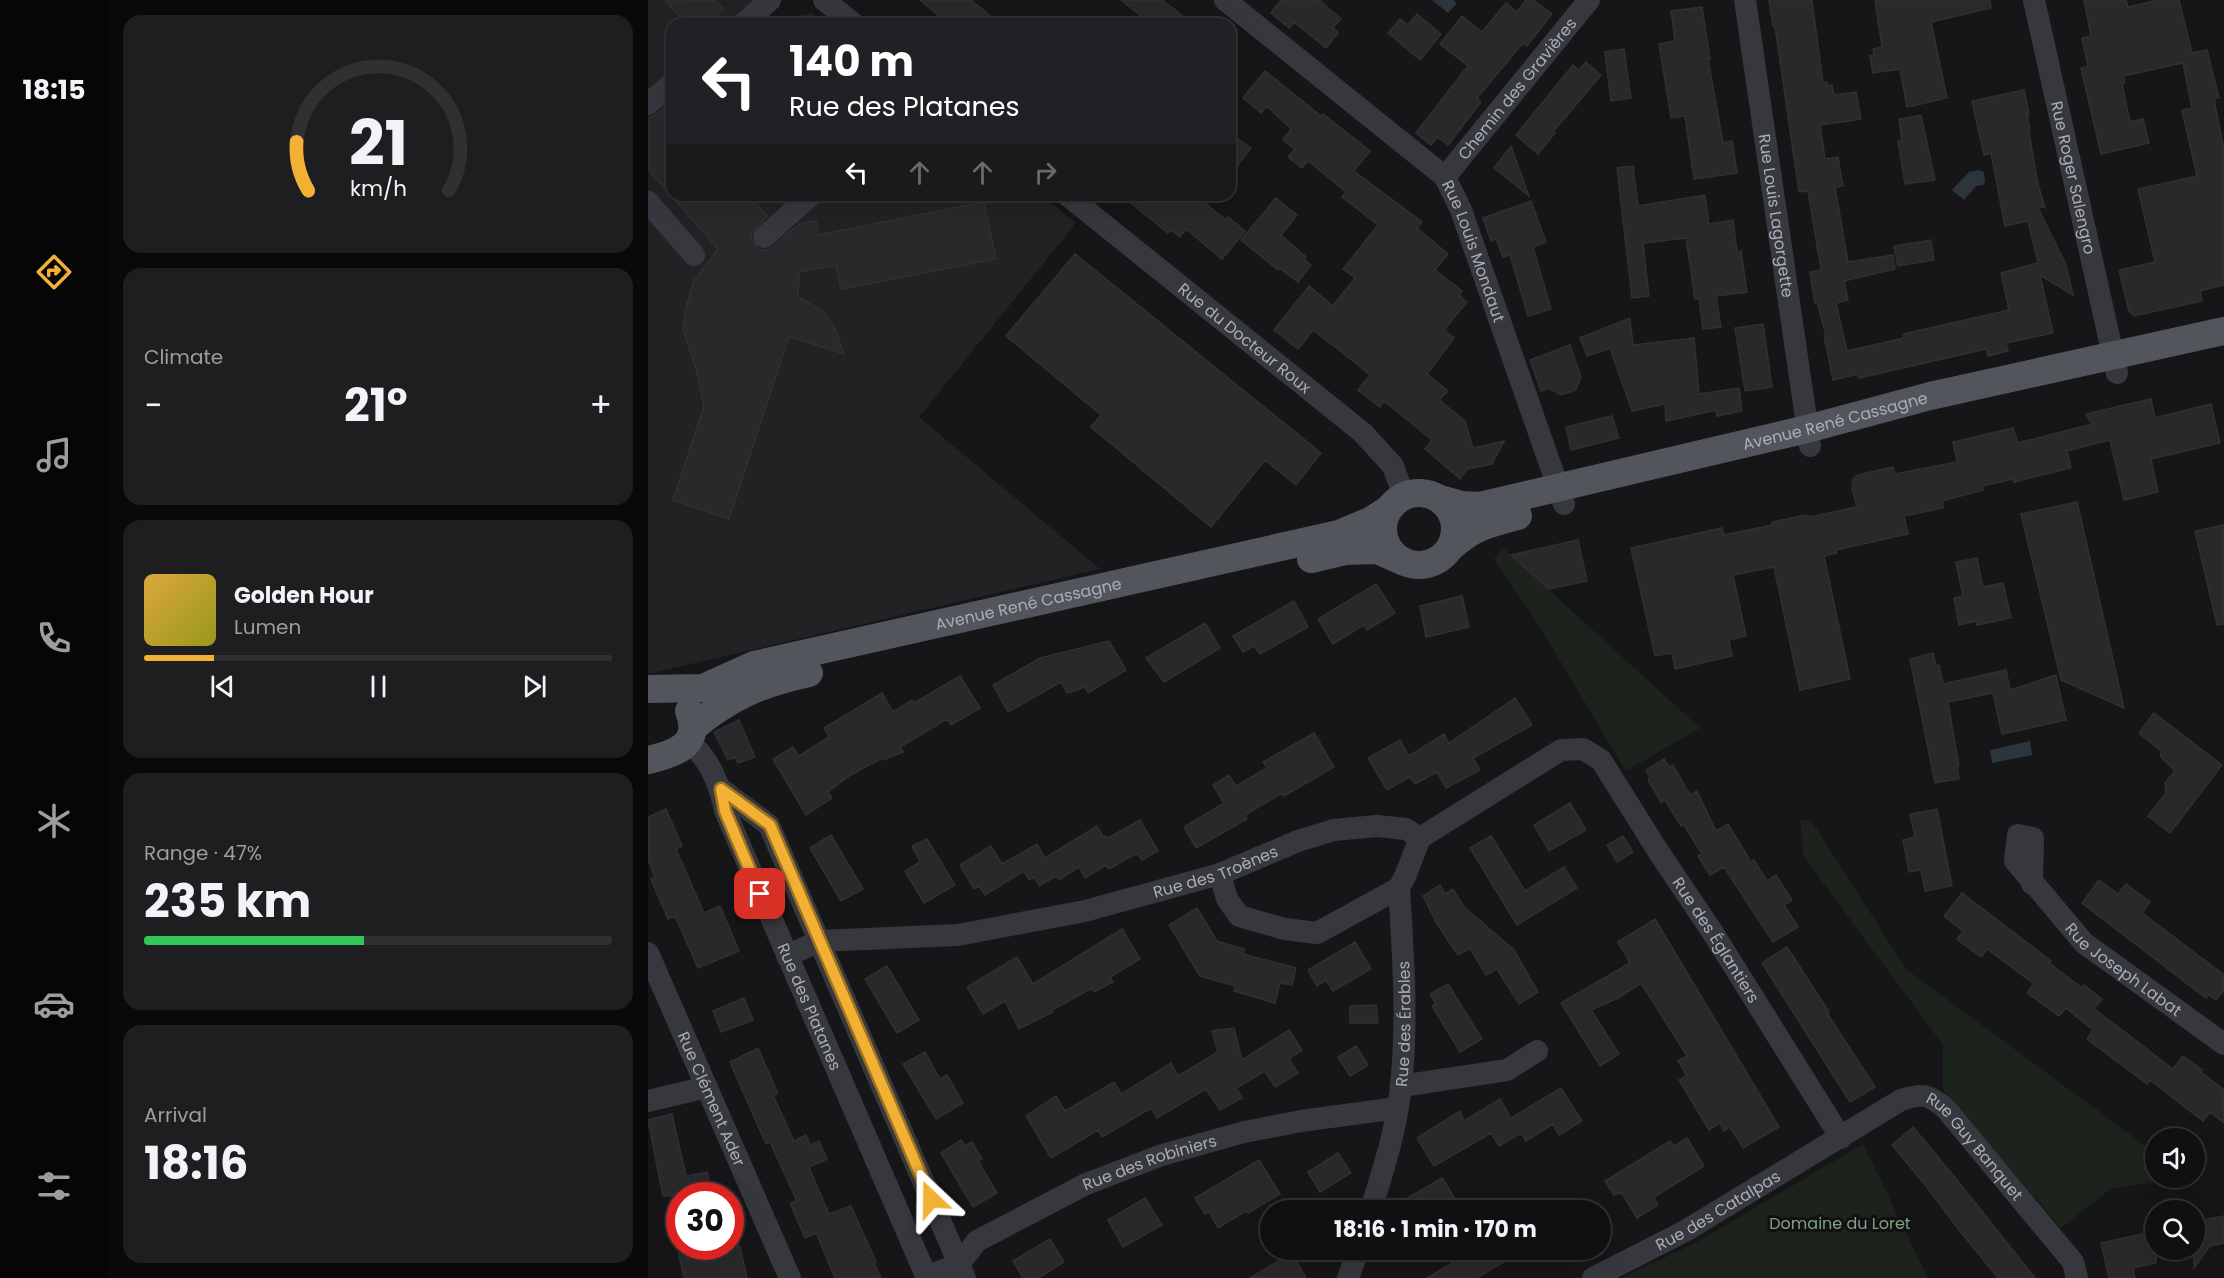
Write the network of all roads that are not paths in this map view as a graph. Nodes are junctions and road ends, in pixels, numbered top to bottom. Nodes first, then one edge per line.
1 (770, 0) edge
2 (824, 0) edge
3 (1226, 0) edge
4 (1589, 0) edge
5 (1745, 0) edge
6 (2034, 0) edge
7 (750, 18) edge
8 (846, 18) edge
9 (666, 88) edge
10 (648, 104) edge
11 (1445, 177) junction
12 (804, 201) edge
13 (1074, 201) edge
14 (648, 202) edge
15 (764, 237) dead end
16 (694, 255) dead end
17 (2224, 331) edge
18 (2224, 350) edge
19 (2115, 364) junction
20 (1808, 438) junction
21 (1562, 496) junction
22 (1440, 499) junction
23 (1397, 503) junction
24 (1450, 548) junction
25 (1402, 561) junction
26 (657, 689) edge
27 (691, 734) junction
28 (648, 760) edge
29 (721, 789) junction
30 (1419, 838) junction
31 (1220, 874) junction
32 (2032, 884) dead end
33 (1399, 888) junction
34 (819, 941) junction
35 (648, 953) edge
36 (787, 956) junction
37 (2224, 1044) edge
38 (1538, 1052) dead end
39 (706, 1087) junction
40 (1399, 1097) junction
41 (648, 1101) edge
42 (1841, 1138) junction
43 (1374, 1200) edge
44 (1354, 1260) edge
45 (962, 1271) edge
46 (790, 1278) edge
47 (927, 1278) edge
48 (1348, 1278) edge
49 (1593, 1278) edge
50 (2076, 1278) edge

1 - 7 street
2 - 8 street
3 - 11 street, Rue Louis Mondaut
4 - 11 street, Chemin des Gravières
5 - 20 street, Rue Louis Lagorgette
6 - 19 street, Rue Roger Salengro
9 - 10 street
11 - 21 street, Rue Louis Mondaut
12 - 15 street
13 - 23 street, Rue du Docteur Roux
14 - 16 street
17 - 19 main road, Avenue René Cassagne
18 - 19 main road, Avenue René Cassagne
19 - 20 main road, Avenue René Cassagne
20 - 21 main road, Avenue René Cassagne
21 - 22 main road, Avenue René Cassagne
21 - 24 main road, Avenue René Cassagne
22 - 23 main road, Avenue René Cassagne
22 - 24 main road
23 - 25 main road
23 - 26 main road, Avenue René Cassagne
24 - 25 main road, Avenue René Cassagne
25 - 27 main road, Avenue René Cassagne
26 - 27 main road, Avenue René Cassagne
27 - 28 main road, Avenue René Cassagne
27 - 29 street, Rue des Platanes
29 - 34 street
29 - 36 street, Rue des Platanes
30 - 31 street, Rue des Troènes
30 - 33 street, Rue des Érables
30 - 42 street, Rue des Églantiers
31 - 33 street
31 - 34 street, Rue des Troènes
32 - 37 street, Rue Joseph Labat
33 - 40 street, Rue des Érables
34 - 36 street
34 - 45 street
35 - 39 street, Rue Clément Ader
36 - 47 street, Rue des Platanes
38 - 40 street, Rue des Robiniers
39 - 41 street
39 - 46 street, Rue Clément Ader
40 - 43 street, Rue des Érables
40 - 45 street, Rue des Robiniers
42 - 49 street, Rue des Catalpas
42 - 50 street, Rue Guy Banquet
44 - 48 street
45 - 47 street, Rue des Robiniers

